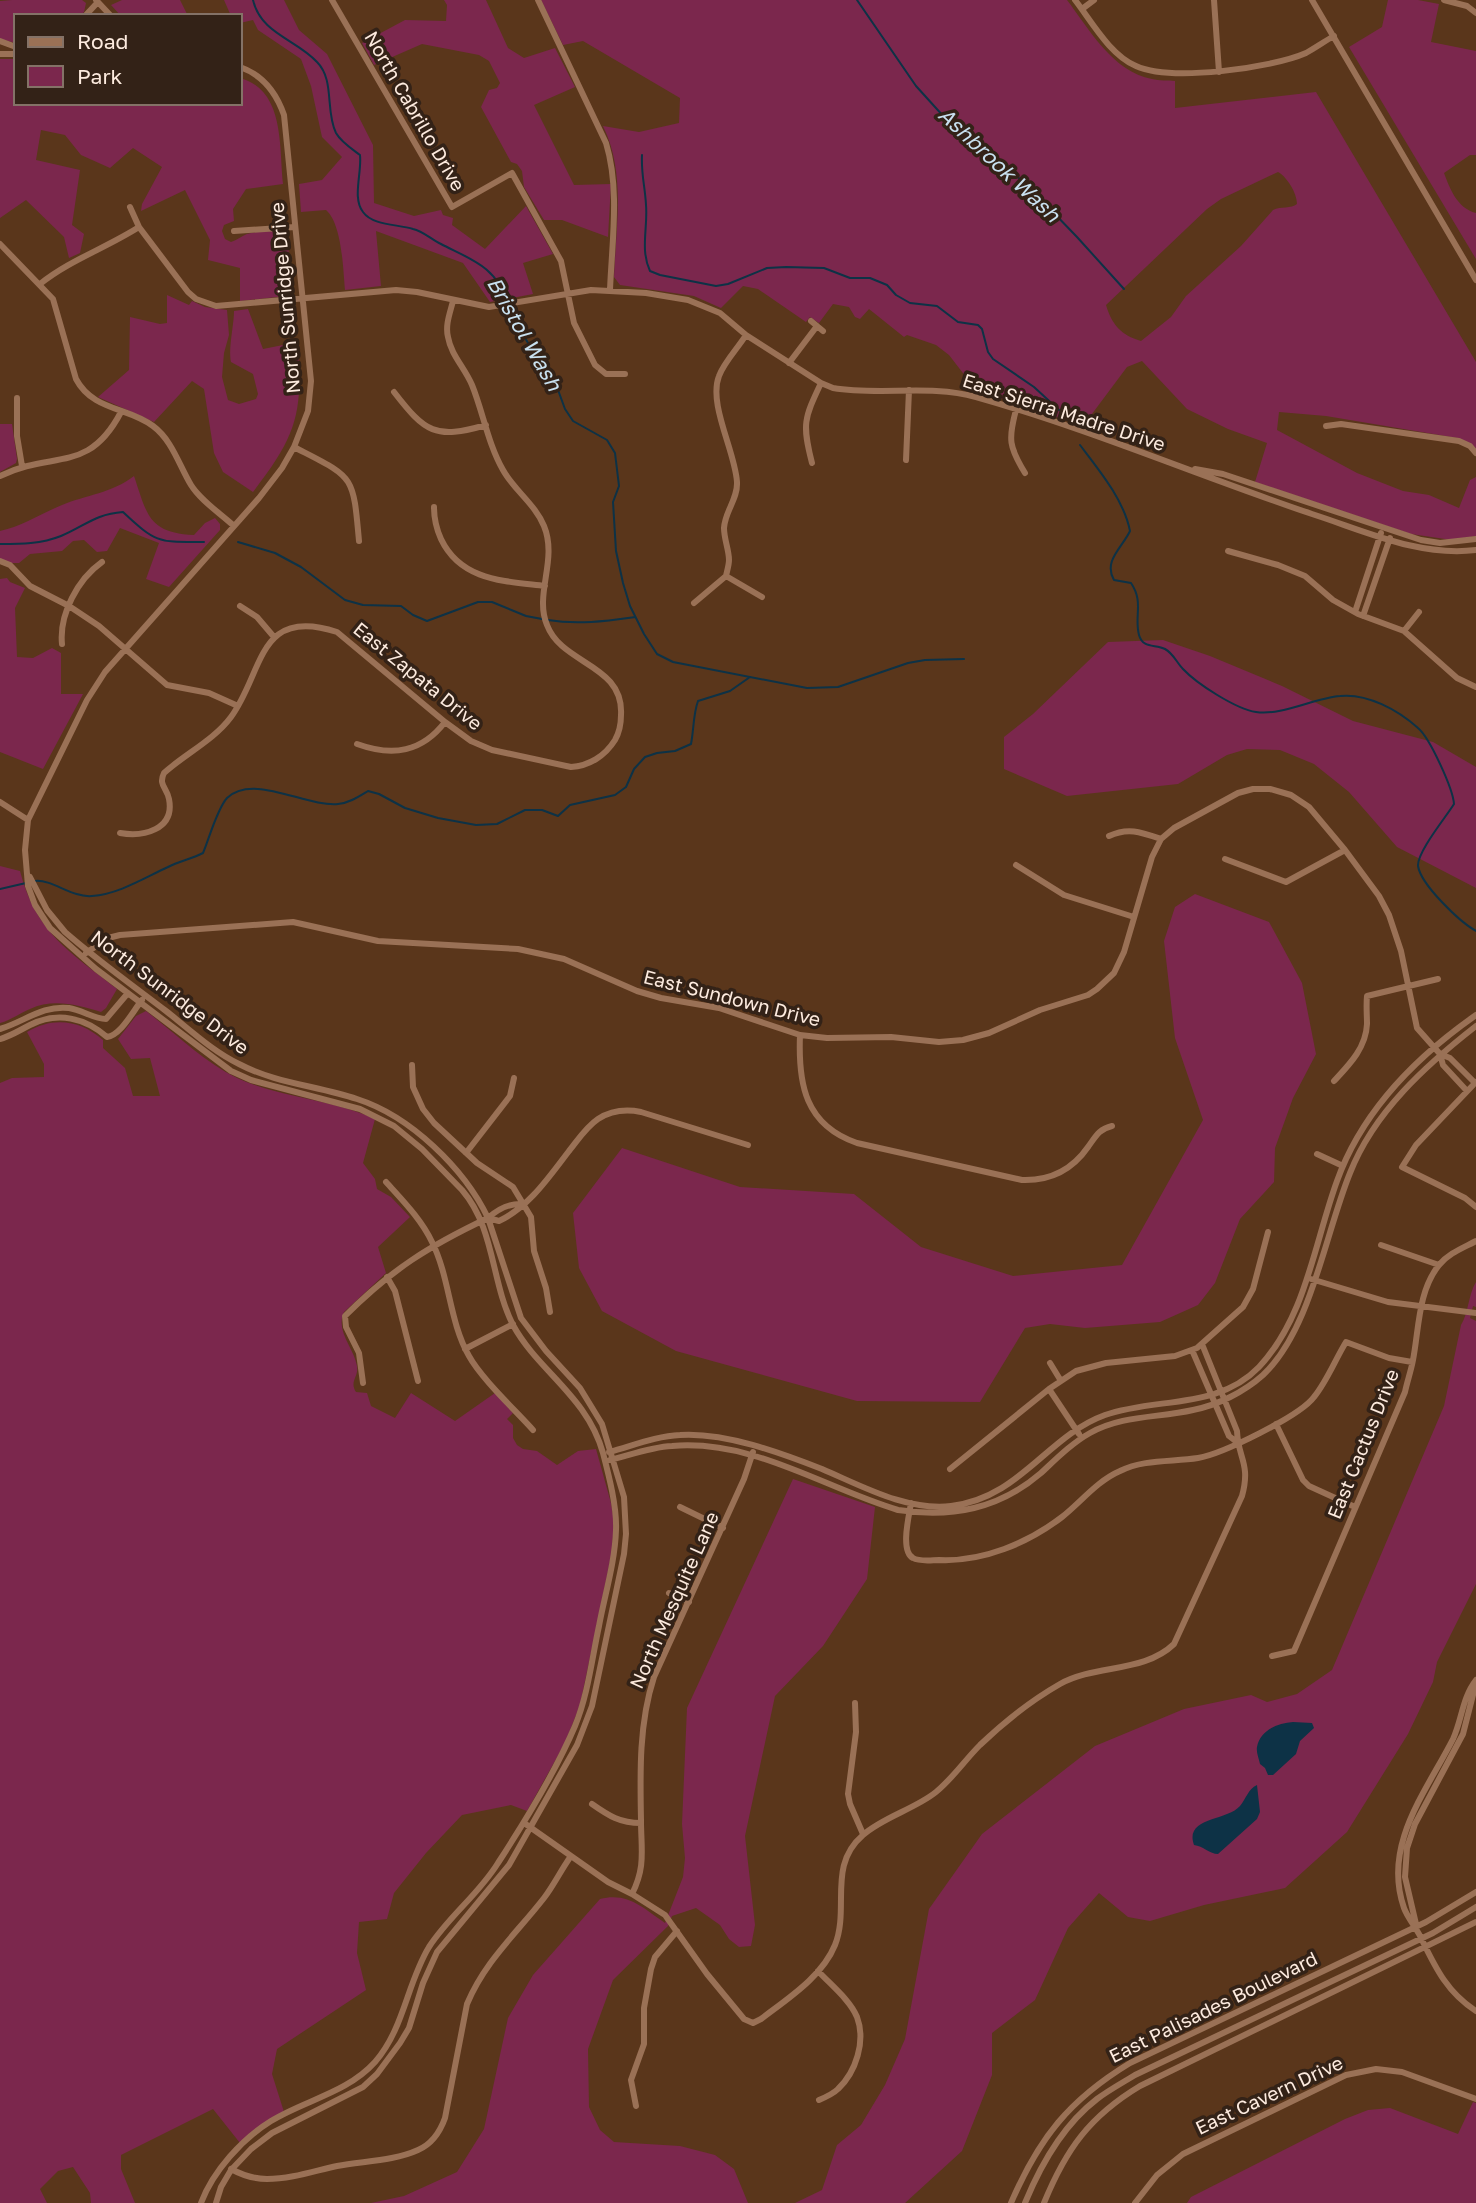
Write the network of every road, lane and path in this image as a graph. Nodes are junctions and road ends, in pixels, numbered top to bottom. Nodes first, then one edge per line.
1 (332, 0) edge
2 (538, 0) edge
3 (1074, 0) edge
4 (1094, 0) edge
5 (1214, 0) edge
6 (1312, 0) edge
7 (1444, 0) edge
8 (97, 1) edge
9 (1082, 9) junction
10 (105, 10) junction
11 (1476, 13) edge
12 (100, 14) edge
13 (109, 14) edge
14 (1334, 36) junction
15 (242, 68) edge
16 (1219, 72) junction
17 (130, 207) dead end
18 (295, 226) junction
19 (139, 227) junction
20 (234, 231) dead end
21 (0, 244) edge
22 (1476, 280) edge
23 (40, 284) junction
24 (610, 290) junction
25 (567, 293) junction
26 (304, 299) junction
27 (453, 301) junction
28 (817, 326) dead end
29 (746, 335) junction
30 (789, 363) junction
31 (625, 374) dead end
32 (821, 383) junction
33 (909, 390) junction
34 (394, 392) dead end
35 (17, 398) dead end
36 (1016, 410) junction
37 (121, 412) junction
38 (486, 425) junction
39 (1326, 426) dead end
40 (294, 447) junction
41 (1476, 453) edge
42 (906, 460) dead end
43 (812, 463) dead end
44 (22, 466) junction
45 (1186, 468) junction
46 (1025, 473) dead end
47 (0, 476) edge
48 (434, 507) dead end
49 (234, 526) junction
50 (1382, 527) junction
51 (1392, 531) junction
52 (1380, 536) junction
53 (1476, 539) edge
54 (1390, 540) junction
55 (359, 541) dead end
56 (1476, 550) edge
57 (1228, 551) dead end
58 (0, 561) edge
59 (102, 562) dead end
60 (726, 576) junction
61 (545, 586) junction
62 (762, 597) dead end
63 (694, 603) dead end
64 (69, 606) junction
65 (240, 606) dead end
66 (1355, 612) junction
67 (1419, 612) dead end
68 (1363, 616) junction
69 (1404, 631) junction
70 (274, 637) junction
71 (62, 644) dead end
72 (127, 649) junction
73 (1476, 688) edge
74 (238, 706) junction
75 (445, 722) junction
76 (358, 744) dead end
77 (0, 803) edge
78 (28, 820) junction
79 (120, 833) dead end
80 (1109, 836) dead end
81 (1161, 839) junction
82 (1345, 850) junction
83 (1225, 859) dead end
84 (1016, 865) dead end
85 (1134, 917) junction
86 (85, 954) junction
87 (1438, 979) dead end
88 (1408, 985) junction
89 (133, 986) junction
90 (127, 994) junction
91 (146, 996) junction
92 (140, 1003) junction
93 (113, 1012) junction
94 (1476, 1015) edge
95 (102, 1020) junction
96 (125, 1021) junction
97 (1476, 1026) edge
98 (97, 1028) junction
99 (0, 1029) edge
100 (800, 1035) junction
101 (0, 1039) edge
102 (1437, 1051) junction
103 (412, 1065) dead end
104 (514, 1078) dead end
105 (1334, 1081) dead end
106 (1475, 1083) edge
107 (1467, 1091) junction
108 (1112, 1126) dead end
109 (748, 1145) dead end
110 (466, 1153) junction
111 (1317, 1154) dead end
112 (1343, 1166) junction
113 (386, 1182) dead end
114 (523, 1204) junction
115 (1476, 1207) edge
116 (504, 1208) junction
117 (508, 1217) junction
118 (488, 1218) junction
119 (481, 1222) junction
120 (1268, 1232) dead end
121 (1476, 1241) edge
122 (433, 1245) junction
123 (1381, 1245) dead end
124 (1439, 1265) junction
125 (1307, 1276) junction
126 (387, 1278) junction
127 (1314, 1281) junction
128 (1421, 1307) junction
129 (550, 1311) dead end
130 (1476, 1312) edge
131 (513, 1324) junction
132 (1202, 1344) junction
133 (465, 1349) junction
134 (1192, 1350) junction
135 (1412, 1362) junction
136 (1050, 1363) dead end
137 (418, 1381) dead end
138 (1061, 1381) junction
139 (363, 1383) dead end
140 (1049, 1389) junction
141 (1221, 1392) junction
142 (1211, 1395) junction
143 (1224, 1399) junction
144 (1216, 1402) junction
145 (1276, 1424) junction
146 (533, 1430) dead end
147 (1077, 1430) junction
148 (1082, 1438) junction
149 (1238, 1443) junction
150 (754, 1446) junction
151 (611, 1451) junction
152 (752, 1455) junction
153 (604, 1458) junction
154 (614, 1459) junction
155 (950, 1469) dead end
156 (911, 1503) junction
157 (680, 1507) dead end
158 (1355, 1507) junction
159 (910, 1512) junction
160 (723, 1528) junction
161 (669, 1593) dead end
162 (690, 1602) junction
163 (1272, 1656) dead end
164 (1476, 1682) edge
165 (855, 1703) dead end
166 (592, 1804) dead end
167 (523, 1821) junction
168 (641, 1823) junction
169 (531, 1827) junction
170 (863, 1834) junction
171 (571, 1856) junction
172 (1476, 1892) edge
173 (632, 1894) junction
174 (1476, 1907) edge
175 (1476, 1922) edge
176 (1416, 1926) junction
177 (677, 1931) junction
178 (1421, 1938) junction
179 (1426, 1948) junction
180 (818, 1970) junction
181 (1476, 2011) edge
182 (819, 2099) dead end
183 (1476, 2099) edge
184 (636, 2106) dead end
185 (225, 2164) junction
186 (231, 2170) junction
187 (201, 2203) edge
188 (216, 2203) edge
189 (1011, 2203) edge
190 (1025, 2203) edge
191 (1044, 2203) edge
192 (1135, 2203) edge

1 - 25 street, North Cabrillo Drive
2 - 24 street
3 - 9 street
4 - 9 street
5 - 16 street
6 - 14 street
7 - 11 street
8 - 10 street
9 - 16 street
10 - 12 street
10 - 13 street
14 - 16 street
14 - 22 street
15 - 18 street, North Sunridge Drive
17 - 19 street, East Sierra Madre Drive
18 - 20 street
18 - 26 street, North Sunridge Drive
19 - 23 street
19 - 26 street, East Sierra Madre Drive
21 - 23 street
23 - 37 street
24 - 25 street, East Sierra Madre Drive
24 - 29 street, East Sierra Madre Drive
25 - 27 street, East Sierra Madre Drive
25 - 31 street
26 - 27 street, East Sierra Madre Drive
26 - 40 street, North Sunridge Drive
27 - 38 street
28 - 30 street
29 - 30 street, East Sierra Madre Drive
29 - 60 street
30 - 32 street, East Sierra Madre Drive
32 - 33 street, East Sierra Madre Drive
32 - 43 street
33 - 36 street, East Sierra Madre Drive
33 - 42 street
34 - 38 street
35 - 44 street
36 - 45 street, East Sierra Madre Drive
36 - 46 street
37 - 44 street
37 - 49 street
38 - 61 street
39 - 41 street
40 - 49 street, North Sunridge Drive
40 - 55 street
44 - 47 street
45 - 50 street, East Sierra Madre Drive
45 - 52 street, East Sierra Madre Drive
48 - 61 street
49 - 72 street, North Sunridge Drive
50 - 51 street, East Sierra Madre Drive
50 - 52 street
51 - 53 street, East Sierra Madre Drive
51 - 54 street
52 - 54 street, East Sierra Madre Drive
52 - 66 street
54 - 56 street, East Sierra Madre Drive
54 - 68 street
57 - 66 street
58 - 64 street
59 - 64 street
60 - 62 street
60 - 63 street
61 - 75 street, East Zapata Drive
64 - 71 street
64 - 72 street
65 - 70 street
66 - 68 street
67 - 69 street
68 - 69 street
69 - 73 street
70 - 74 street
70 - 75 street, East Zapata Drive
72 - 74 street
72 - 78 street, North Sunridge Drive
74 - 79 street
75 - 76 street
77 - 78 street
78 - 86 street, North Sunridge Drive
80 - 81 street
81 - 82 street
81 - 85 street, East Sundown Drive
82 - 83 street
82 - 88 street
84 - 85 street
85 - 100 street, East Sundown Drive
86 - 89 street, North Sunridge Drive
86 - 90 street, North Sunridge Drive
86 - 100 street, East Sundown Drive
87 - 88 street
88 - 102 street
88 - 105 street
89 - 90 street
89 - 91 street, North Sunridge Drive
90 - 92 street, North Sunridge Drive
90 - 93 street
91 - 92 street
91 - 118 street, North Sunridge Drive
92 - 96 street
92 - 119 street, North Sunridge Drive
93 - 95 street
93 - 96 street
94 - 102 street
95 - 98 street
95 - 99 street
96 - 98 street
97 - 102 street
98 - 101 street
100 - 108 street
102 - 106 street
102 - 107 street
102 - 112 street
102 - 127 street
103 - 110 street
104 - 110 street
106 - 107 street
107 - 115 street
109 - 114 street
110 - 114 street
111 - 112 street
112 - 125 street
113 - 122 street
114 - 116 street
114 - 117 street
114 - 129 street
116 - 117 street
116 - 118 street
117 - 118 street
118 - 119 street
118 - 151 street, North Sunridge Drive
119 - 122 street
119 - 131 street, North Sunridge Drive
120 - 132 street
121 - 124 street
122 - 126 street
122 - 133 street
123 - 124 street
124 - 128 street, East Cactus Drive
125 - 127 street
125 - 141 street
126 - 137 street
126 - 139 street
127 - 128 street
127 - 143 street
128 - 130 street
128 - 135 street, East Cactus Drive
131 - 133 street
131 - 153 street, North Sunridge Drive
132 - 134 street
132 - 141 street
133 - 146 street
134 - 138 street
134 - 142 street
135 - 145 street
135 - 158 street, East Cactus Drive
136 - 138 street
138 - 140 street
140 - 147 street
140 - 155 street
141 - 142 street
141 - 143 street
142 - 144 street
142 - 147 street
143 - 144 street
143 - 149 street
144 - 148 street
144 - 149 street
145 - 149 street
145 - 158 street
147 - 148 street
147 - 156 street
148 - 159 street
149 - 159 street
149 - 170 street
150 - 151 street
150 - 152 street, North Mesquite Lane
150 - 156 street
151 - 153 street
151 - 154 street, North Sunridge Drive
152 - 154 street
152 - 159 street
152 - 160 street, North Mesquite Lane
153 - 154 street
153 - 167 street, North Sunridge Drive
154 - 169 street, North Sunridge Drive
156 - 159 street
157 - 160 street
158 - 163 street, East Cactus Drive
160 - 162 street, North Mesquite Lane
161 - 162 street
162 - 168 street, North Mesquite Lane
164 - 176 street
165 - 170 street
166 - 168 street
167 - 169 street
167 - 185 street, North Sunridge Drive
168 - 173 street, North Mesquite Lane
169 - 171 street
169 - 186 street, North Sunridge Drive
170 - 180 street
171 - 173 street
171 - 186 street
172 - 176 street, East Palisades Boulevard
173 - 177 street
174 - 178 street, East Palisades Boulevard
175 - 179 street
176 - 178 street
176 - 189 street, East Palisades Boulevard
177 - 180 street
177 - 184 street
178 - 179 street
178 - 190 street, East Palisades Boulevard
179 - 181 street
179 - 191 street
180 - 182 street
183 - 192 street, East Cavern Drive
185 - 186 street
185 - 187 street, North Sunridge Drive
186 - 188 street, North Sunridge Drive

